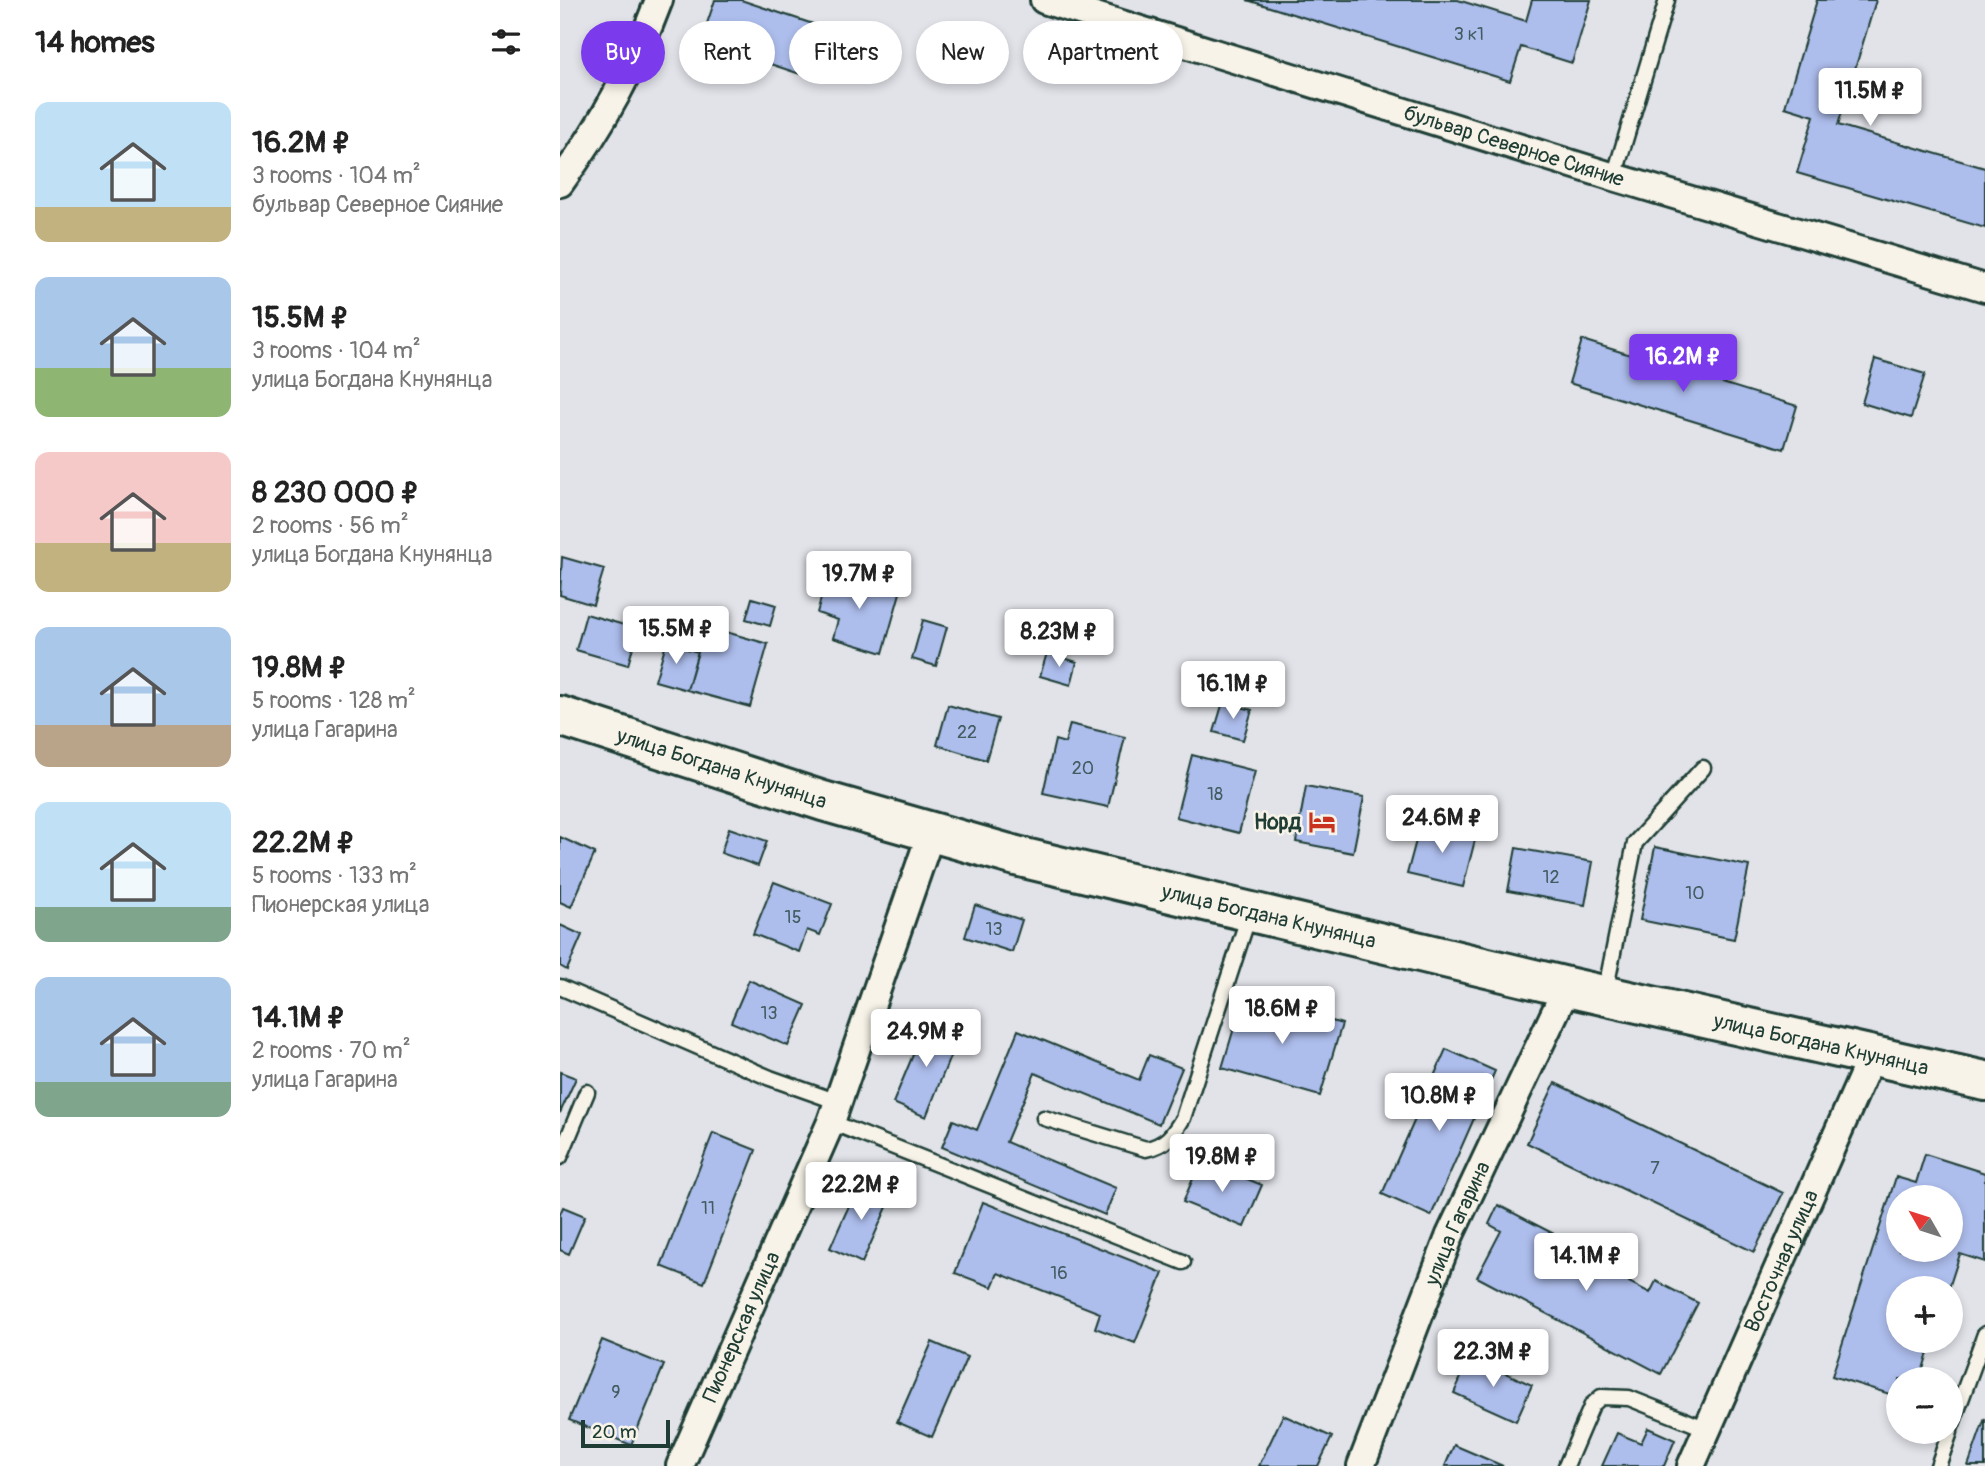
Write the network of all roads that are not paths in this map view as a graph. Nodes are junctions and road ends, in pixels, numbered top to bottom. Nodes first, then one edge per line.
1 (659, 0) edge
2 (1044, 0) edge
3 (1667, 0) edge
4 (1096, 8) edge
5 (1614, 177) junction
6 (560, 183) edge
7 (1985, 288) edge
8 (560, 716) edge
9 (1703, 768) dead end
10 (931, 833) junction
11 (1251, 911) junction
12 (560, 987) edge
13 (1567, 987) junction
14 (1605, 995) junction
15 (1872, 1055) junction
16 (1985, 1081) edge
17 (587, 1093) dead end
18 (835, 1112) junction
19 (1044, 1118) dead end
20 (560, 1157) edge
21 (1183, 1262) dead end
22 (1985, 1334) edge
23 (1963, 1395) edge
24 (1707, 1429) junction
25 (1946, 1444) edge
26 (680, 1466) edge
27 (1361, 1466) edge
28 (1566, 1466) edge
29 (1690, 1466) edge
30 (1938, 1466) edge

1 - 6 street
2 - 4 street, бульвар Северное Сияние
3 - 5 lane
4 - 5 street, бульвар Северное Сияние
5 - 7 street, бульвар Северное Сияние
8 - 10 main road, улица Богдана Кнунянца
9 - 14 lane
10 - 11 main road, улица Богдана Кнунянца
10 - 18 street, Пионерская улица
11 - 13 main road, улица Богдана Кнунянца
11 - 19 lane
12 - 18 lane
13 - 14 main road, улица Богдана Кнунянца
13 - 27 street, улица Гагарина
14 - 15 main road, улица Богдана Кнунянца
15 - 16 main road, улица Богдана Кнунянца
15 - 24 street, Восточная улица
17 - 20 lane
18 - 21 lane
18 - 26 street, Пионерская улица
22 - 23 lane
24 - 28 lane
24 - 29 street, Восточная улица
25 - 30 lane

